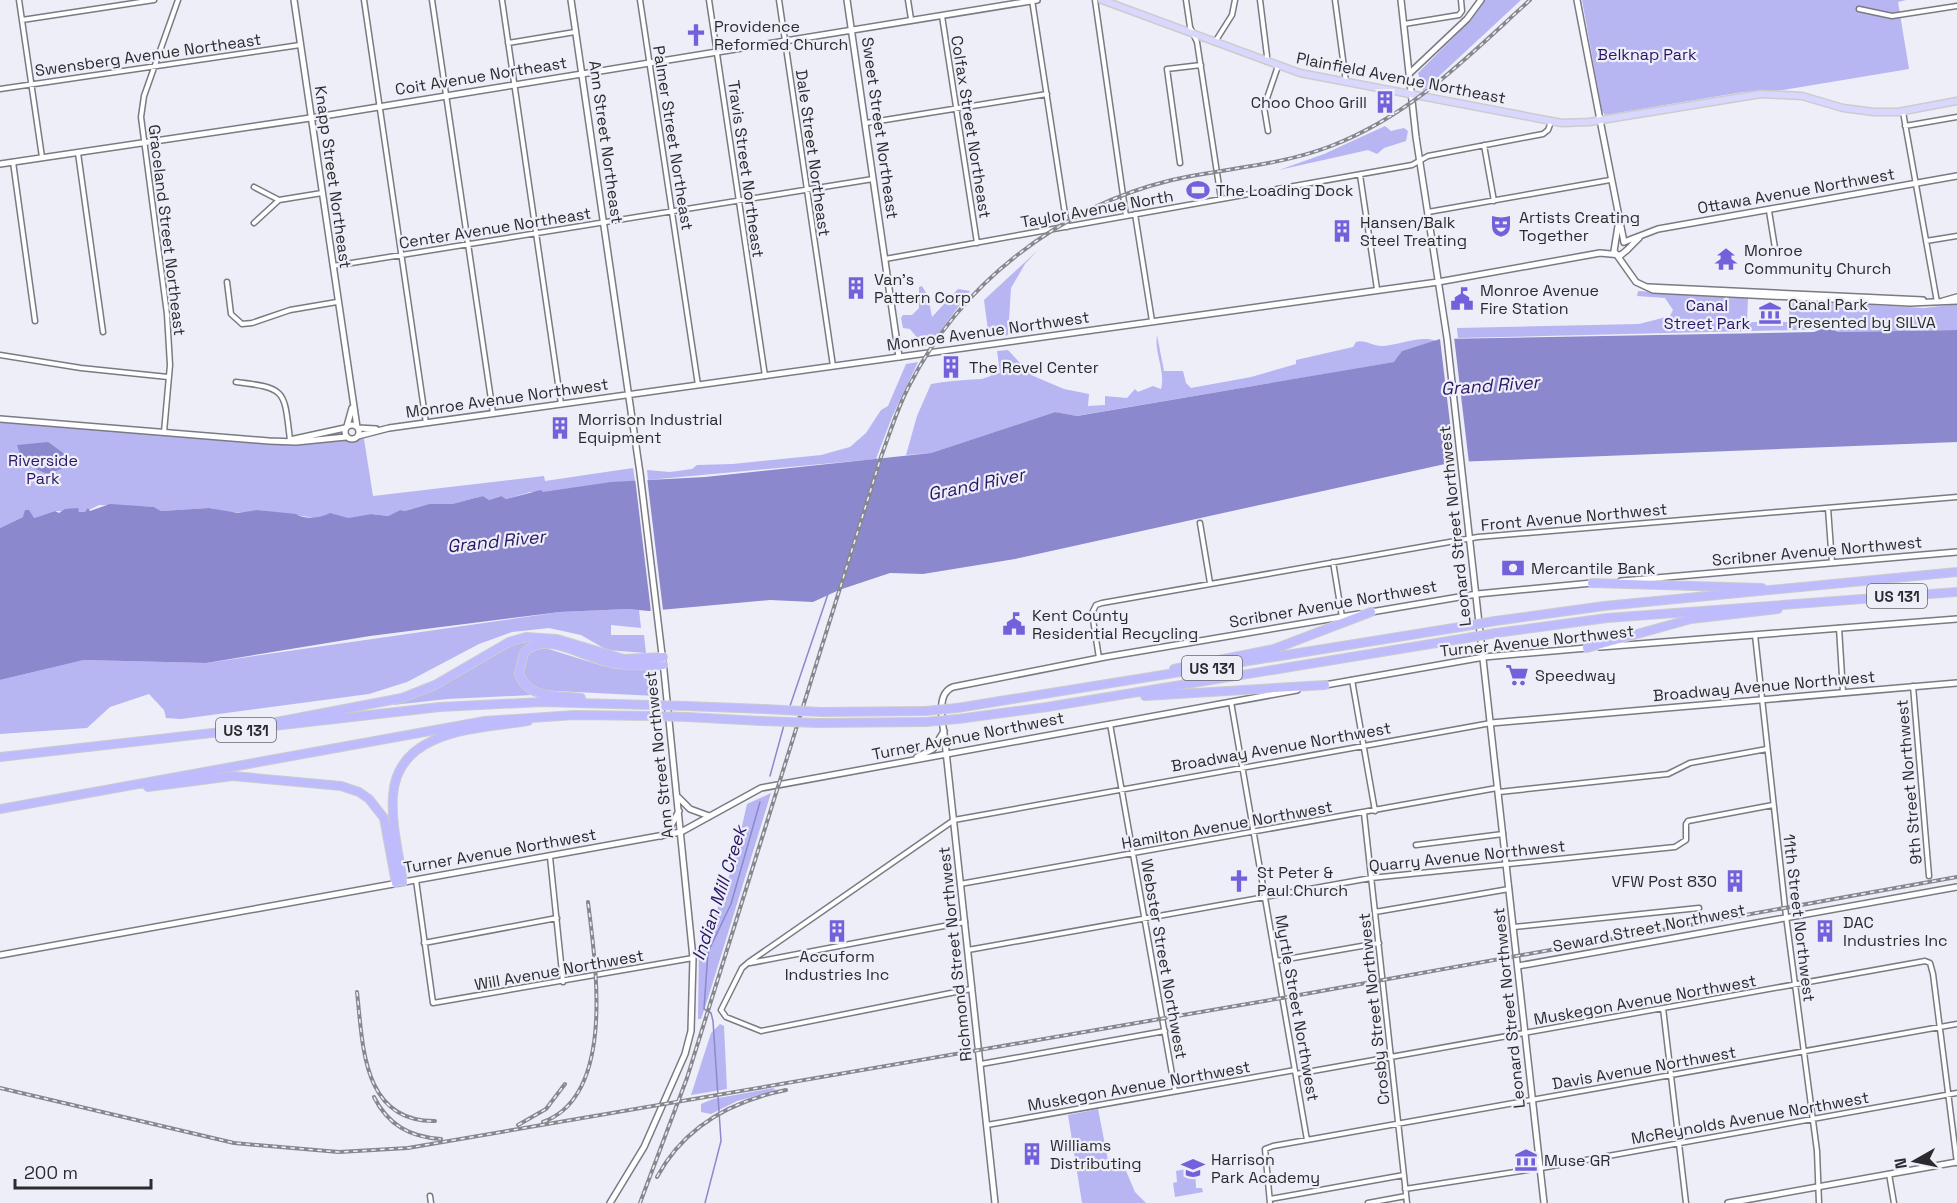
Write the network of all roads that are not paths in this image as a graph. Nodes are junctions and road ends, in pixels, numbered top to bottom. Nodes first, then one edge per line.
1 (19, 0) edge
2 (154, 0) edge
3 (178, 0) edge
4 (294, 0) edge
5 (364, 0) edge
6 (432, 0) edge
7 (502, 0) edge
8 (571, 0) edge
9 (640, 0) edge
10 (709, 0) edge
11 (779, 0) edge
12 (847, 0) edge
13 (908, 0) edge
14 (1034, 0) edge
15 (1095, 0) edge
16 (1102, 0) edge
17 (1124, 0) edge
18 (1186, 0) edge
19 (1234, 0) edge
20 (1260, 0) edge
21 (1335, 0) edge
22 (1401, 0) edge
23 (1461, 0) edge
24 (1481, 0) edge
25 (1577, 0) edge
26 (1957, 6) edge
27 (1123, 8) junction
28 (1859, 9) dead end
29 (942, 15) junction
30 (911, 19) junction
31 (22, 20) junction
32 (1404, 24) junction
33 (852, 30) junction
34 (575, 32) junction
35 (1194, 35) junction
36 (785, 41) junction
37 (1215, 42) junction
38 (508, 43) junction
39 (300, 45) junction
40 (717, 51) junction
41 (1265, 62) junction
42 (650, 63) junction
43 (1201, 64) junction
44 (1278, 66) junction
45 (154, 67) junction
46 (1411, 72) junction
47 (582, 74) junction
48 (1346, 83) junction
49 (31, 85) junction
50 (514, 85) junction
51 (0, 89) edge
52 (1047, 94) junction
53 (447, 95) junction
54 (1412, 97) junction
55 (1957, 101) edge
56 (380, 106) junction
57 (956, 109) junction
58 (1903, 111) junction
59 (311, 117) junction
60 (1957, 117) edge
61 (1599, 120) junction
62 (1551, 122) junction
63 (866, 123) junction
64 (1905, 126) junction
65 (1268, 131) dead end
66 (142, 142) junction
67 (1484, 145) junction
68 (78, 153) junction
69 (42, 157) junction
70 (1420, 161) junction
71 (13, 162) junction
72 (1180, 163) dead end
73 (0, 164) edge
74 (1360, 175) junction
75 (1957, 176) edge
76 (874, 178) junction
77 (1610, 180) junction
78 (1916, 183) junction
79 (254, 188) dead end
80 (806, 190) junction
81 (322, 193) junction
82 (1221, 199) junction
83 (279, 200) junction
84 (740, 200) junction
85 (1494, 201) junction
86 (1769, 211) junction
87 (672, 212) junction
88 (1428, 212) junction
89 (1135, 214) junction
90 (1126, 216) junction
91 (604, 222) junction
92 (254, 223) dead end
93 (1618, 226) junction
94 (1067, 227) junction
95 (537, 232) junction
96 (1957, 236) edge
97 (1640, 237) junction
98 (1926, 241) junction
99 (1624, 242) junction
100 (977, 243) junction
101 (469, 244) junction
102 (1615, 244) junction
103 (1775, 248) dead end
104 (1627, 250) junction
105 (1599, 253) junction
106 (1616, 254) junction
107 (401, 255) junction
108 (885, 259) junction
109 (332, 267) junction
110 (1628, 269) junction
111 (227, 282) dead end
112 (1438, 282) junction
113 (614, 289) joint
114 (1377, 289) junction
115 (1957, 299) edge
116 (338, 302) junction
117 (1940, 302) junction
118 (35, 321) dead end
119 (1152, 321) junction
120 (104, 332) dead end
121 (0, 355) edge
122 (899, 357) junction
123 (833, 366) junction
124 (168, 376) junction
125 (765, 376) junction
126 (236, 382) dead end
127 (698, 385) junction
128 (629, 394) junction
129 (352, 403) junction
130 (561, 404) junction
131 (494, 413) junction
132 (0, 419) edge
133 (426, 423) junction
134 (346, 427) junction
135 (357, 427) junction
136 (380, 429) junction
137 (164, 432) junction
138 (330, 435) junction
139 (358, 436) junction
140 (346, 437) junction
141 (290, 440) junction
142 (1957, 497) edge
143 (1828, 507) junction
144 (1200, 523) dead end
145 (1470, 538) junction
146 (1957, 552) edge
147 (1332, 562) junction
148 (1832, 563) junction
149 (1957, 572) edge
150 (1592, 583) junction
151 (1210, 584) junction
152 (1803, 589) junction
153 (1957, 592) edge
154 (1477, 594) junction
155 (1836, 599) junction
156 (1371, 612) junction
157 (1342, 617) junction
158 (1957, 619) edge
159 (1839, 627) junction
160 (1755, 635) junction
161 (1587, 648) junction
162 (1484, 657) junction
163 (1099, 658) junction
164 (663, 661) junction
165 (1137, 680) junction
166 (1352, 680) junction
167 (1957, 683) edge
168 (1325, 685) junction
169 (1913, 686) junction
170 (1843, 693) junction
171 (1096, 699) junction
172 (1761, 700) junction
173 (942, 702) joint
174 (1231, 702) junction
175 (618, 704) junction
176 (575, 714) junction
177 (1110, 723) junction
178 (1491, 723) junction
179 (944, 731) junction
180 (232, 732) junction
181 (1365, 745) junction
182 (1767, 749) junction
183 (946, 753) junction
184 (0, 757) edge
185 (898, 763) junction
186 (1242, 768) junction
187 (1121, 789) junction
188 (1498, 790) junction
189 (678, 797) junction
190 (63, 798) junction
191 (1773, 805) junction
192 (0, 809) edge
193 (1376, 811) junction
194 (679, 812) junction
195 (1364, 813) junction
196 (709, 816) junction
197 (954, 820) junction
198 (681, 832) junction
199 (1254, 833) junction
200 (1504, 834) junction
201 (661, 836) junction
202 (1416, 845) dead end
203 (1132, 854) junction
204 (550, 857) junction
205 (1507, 863) junction
206 (1929, 876) dead end
207 (1371, 878) junction
208 (416, 880) junction
209 (400, 883) junction
210 (960, 884) junction
211 (1957, 887) edge
212 (1509, 889) junction
213 (1265, 897) junction
214 (1699, 908) dead end
215 (1375, 912) junction
216 (1786, 916) junction
217 (557, 918) junction
218 (1144, 919) junction
219 (965, 922) junction
220 (1514, 927) junction
221 (424, 943) junction
222 (1379, 944) junction
223 (968, 950) junction
224 (0, 955) edge
225 (693, 958) junction
226 (1276, 961) junction
227 (749, 962) junction
228 (1518, 966) junction
229 (563, 982) junction
230 (1796, 984) junction
231 (972, 989) junction
232 (1663, 1008) junction
233 (1957, 1024) edge
234 (1940, 1027) junction
235 (1165, 1031) junction
236 (1526, 1034) junction
237 (1805, 1051) junction
238 (1390, 1058) junction
239 (981, 1064) junction
240 (1296, 1072) junction
241 (1672, 1075) junction
242 (1175, 1091) junction
243 (1957, 1093) edge
244 (1948, 1094) junction
245 (1533, 1101) junction
246 (1813, 1119) junction
247 (1399, 1124) junction
248 (987, 1125) junction
249 (1307, 1140) junction
250 (1679, 1143) junction
251 (1957, 1162) edge
252 (1540, 1168) junction
253 (1889, 1174) junction
254 (1404, 1175) junction
255 (1821, 1186) junction
256 (1406, 1190) junction
257 (430, 1196) dead end
258 (1406, 1196) junction
259 (1270, 1201) edge
260 (431, 1203) edge
261 (610, 1203) edge
262 (995, 1203) edge
263 (1368, 1203) edge
264 (1407, 1203) edge
265 (1544, 1203) edge
266 (1686, 1203) edge
267 (1728, 1203) edge
268 (1819, 1203) edge
269 (1894, 1203) edge

1 - 31 street
2 - 31 street
3 - 45 street, Graceland Street Northeast
4 - 39 street, Knapp Street Northeast
5 - 56 street
6 - 53 street
7 - 38 street
8 - 34 street, Ann Street Northeast
9 - 42 street, Palmer Street Northeast
10 - 40 street, Travis Street Northeast
11 - 36 street, Dale Street Northeast
12 - 33 street, Sweet Street Northeast
13 - 30 street
14 - 29 street, Coit Avenue Northeast
14 - 52 street
15 - 90 street
16 - 27 main road, Plainfield Avenue Northeast
17 - 27 street
18 - 35 street
19 - 37 street
20 - 41 street
21 - 48 street
22 - 32 street, Leonard Street Northwest
23 - 32 street
24 - 46 street
25 - 61 street
26 - 28 street
27 - 35 main road, Plainfield Avenue Northeast
29 - 30 street, Coit Avenue Northeast
29 - 57 street, Colfax Street Northeast
30 - 33 street, Coit Avenue Northeast
31 - 49 street
32 - 46 street, Leonard Street Northwest
33 - 36 street, Coit Avenue Northeast
33 - 63 street, Sweet Street Northeast
34 - 38 street
34 - 47 street, Ann Street Northeast
35 - 37 main road, Plainfield Avenue Northeast
35 - 43 street
36 - 40 street, Coit Avenue Northeast
36 - 80 street, Dale Street Northeast
37 - 41 main road, Plainfield Avenue Northeast
38 - 50 street
39 - 45 street, Swensberg Avenue Northeast
39 - 59 street, Knapp Street Northeast
40 - 42 street, Coit Avenue Northeast
40 - 84 street, Travis Street Northeast
41 - 44 main road, Plainfield Avenue Northeast
42 - 47 street, Coit Avenue Northeast
42 - 87 street, Palmer Street Northeast
43 - 72 street
43 - 82 street
44 - 48 main road, Plainfield Avenue Northeast
44 - 65 street
45 - 49 street, Swensberg Avenue Northeast
45 - 66 street, Graceland Street Northeast
46 - 54 street, Leonard Street Northwest
47 - 50 street, Coit Avenue Northeast
47 - 91 street, Ann Street Northeast
48 - 54 main road, Plainfield Avenue Northeast
49 - 51 street, Swensberg Avenue Northeast
49 - 69 street
50 - 53 street, Coit Avenue Northeast
50 - 95 street
52 - 57 street
52 - 94 street
53 - 56 street, Coit Avenue Northeast
53 - 101 street
54 - 62 main road, Plainfield Avenue Northeast
54 - 70 street, Leonard Street Northwest
55 - 58 main road, Plainfield Avenue Northeast
56 - 59 street, Coit Avenue Northeast
56 - 107 street
57 - 63 street
57 - 100 street, Colfax Street Northeast
58 - 61 main road, Plainfield Avenue Northeast
58 - 64 street
59 - 66 street, Coit Avenue Northeast
59 - 81 street, Knapp Street Northeast
60 - 64 street
61 - 62 main road, Plainfield Avenue Northeast
61 - 77 street
62 - 67 street, Taylor Avenue North
63 - 76 street, Sweet Street Northeast
64 - 78 street
66 - 68 street, Coit Avenue Northeast
66 - 124 street, Graceland Street Northeast
67 - 70 street, Taylor Avenue North
67 - 85 street
68 - 69 street, Coit Avenue Northeast
68 - 120 street
69 - 71 street, Coit Avenue Northeast
70 - 74 street, Taylor Avenue North
70 - 88 street, Leonard Street Northwest
71 - 73 street, Coit Avenue Northeast
71 - 118 street
74 - 82 street, Taylor Avenue North
74 - 114 street
75 - 78 street, Ottawa Avenue Northwest
76 - 80 street, Center Avenue Northeast
76 - 108 street, Sweet Street Northeast
77 - 85 street
77 - 93 street
78 - 86 street, Ottawa Avenue Northwest
78 - 98 street
79 - 83 street
80 - 84 street, Center Avenue Northeast
80 - 123 street, Dale Street Northeast
81 - 83 street
81 - 109 street, Knapp Street Northeast
82 - 89 street, Taylor Avenue North
83 - 92 street
84 - 87 street, Center Avenue Northeast
84 - 125 street, Travis Street Northeast
85 - 88 street
86 - 97 street, Ottawa Avenue Northwest
86 - 103 street
87 - 91 street, Center Avenue Northeast
87 - 127 street, Palmer Street Northeast
88 - 112 street, Leonard Street Northwest
89 - 90 street, Taylor Avenue North
89 - 119 street
90 - 94 street, Taylor Avenue North
91 - 95 street, Center Avenue Northeast
91 - 113 street, Ann Street Northeast
93 - 99 street
93 - 102 street
94 - 100 street, Taylor Avenue North
95 - 101 street, Center Avenue Northeast
95 - 130 street
96 - 98 street
97 - 99 street, Ottawa Avenue Northwest
97 - 104 street, Ottawa Avenue Northwest
98 - 117 street
99 - 102 street, Monroe Avenue Northwest
99 - 104 street
100 - 108 street, Taylor Avenue North
101 - 107 street, Center Avenue Northeast
101 - 131 street
102 - 105 street, Monroe Avenue Northwest
102 - 106 street
104 - 106 street, Ottawa Avenue Northwest
104 - 110 street
105 - 106 street, Monroe Avenue Northwest
105 - 112 street, Monroe Avenue Northwest
106 - 110 street
107 - 109 street, Center Avenue Northeast
107 - 133 street
108 - 122 street, Sweet Street Northeast
109 - 116 street, Knapp Street Northeast
110 - 117 street
111 - 116 street
112 - 114 street, Monroe Avenue Northwest
112 - 145 street, Leonard Street Northwest
113 - 128 street, Ann Street Northwest
114 - 119 street, Monroe Avenue Northwest
115 - 117 street
116 - 129 street, Knapp Street Northeast
119 - 122 street, Monroe Avenue Northwest
121 - 124 street
122 - 123 street, Monroe Avenue Northwest
123 - 125 street, Monroe Avenue Northwest
124 - 137 street, Graceland Street Northeast
125 - 127 street, Monroe Avenue Northwest
126 - 141 street
127 - 128 street, Monroe Avenue Northwest
128 - 130 street, Monroe Avenue Northwest
128 - 164 street, Ann Street Northwest
129 - 134 street
129 - 135 street, Knapp Street Northeast
130 - 131 street, Monroe Avenue Northwest
131 - 133 street, Monroe Avenue Northwest
132 - 137 street
133 - 136 street, Monroe Avenue Northwest
134 - 135 street, Monroe Avenue Northwest
134 - 138 street
134 - 140 street
135 - 136 street, Monroe Avenue Northwest
135 - 139 street, Knapp Street Northeast
136 - 139 street, Monroe Avenue Northwest
137 - 141 street
138 - 140 street
138 - 141 street
139 - 140 street, Monroe Avenue Northwest
142 - 143 street, Front Avenue Northwest
143 - 145 street, Front Avenue Northwest
143 - 148 street
144 - 151 street
145 - 147 street, Front Avenue Northwest
145 - 154 street, Leonard Street Northwest
146 - 148 street, Scribner Avenue Northwest
147 - 151 street, Front Avenue Northwest
147 - 157 street
148 - 150 street, Scribner Avenue Northwest
149 - 152 highway, US 131
150 - 152 highway
150 - 154 street, Scribner Avenue Northwest
151 - 163 street, Front Avenue Northwest
152 - 165 highway, US 131, bridge
153 - 155 highway, US 131
154 - 156 street, Scribner Avenue Northwest
154 - 162 street, Leonard Street Northwest
155 - 161 highway
155 - 171 highway, US 131, bridge
156 - 157 street, Scribner Avenue Northwest
156 - 165 highway
157 - 163 street, Scribner Avenue Northwest
158 - 159 street, Turner Avenue Northwest
159 - 160 street, Turner Avenue Northwest
159 - 170 street
160 - 161 street, Turner Avenue Northwest
160 - 172 street, 11th Street Northwest
161 - 162 street, Turner Avenue Northwest
162 - 166 street, Turner Avenue Northwest
162 - 178 street, Leonard Street Northwest
163 - 173 street, Scribner Avenue Northwest
164 - 175 highway
164 - 180 highway
164 - 189 street, Ann Street Northwest
165 - 175 highway, US 131, bridge
166 - 168 street, Turner Avenue Northwest
166 - 181 street
167 - 169 street, Broadway Avenue Northwest
168 - 171 highway
168 - 174 street, Turner Avenue Northwest
169 - 170 street, Broadway Avenue Northwest
169 - 206 street, 9th Street Northwest
170 - 172 street, Broadway Avenue Northwest
171 - 176 highway, US 131, bridge
172 - 178 street, Broadway Avenue Northwest
172 - 182 street, 11th Street Northwest
173 - 179 street, Richmond Street Northwest
174 - 177 street, Turner Avenue Northwest
174 - 186 street, Myrtle Street Northwest
175 - 180 highway, US 131
176 - 190 highway, US 131
176 - 209 highway
177 - 183 street, Turner Avenue Northwest
177 - 187 street, Webster Street Northwest
178 - 181 street, Broadway Avenue Northwest
178 - 188 street, Leonard Street Northwest
179 - 183 street, Richmond Street Northwest
179 - 185 street
180 - 184 highway, US 131
181 - 186 street, Broadway Avenue Northwest
181 - 193 street
182 - 188 street, Hamilton Avenue Northwest
182 - 191 street, 11th Street Northwest
183 - 185 street, Turner Avenue Northwest
183 - 197 street, Richmond Street Northwest
185 - 196 street, Turner Avenue Northwest
186 - 187 street, Broadway Avenue Northwest
186 - 199 street, Myrtle Street Northwest
187 - 197 street, Broadway Avenue Northwest
187 - 203 street, Webster Street Northwest
188 - 193 street, Hamilton Avenue Northwest
188 - 200 street, Leonard Street Northwest
189 - 194 street, Ann Street Northwest
189 - 196 street
190 - 192 highway, US 131
190 - 209 highway
191 - 205 street, Quarry Avenue Northwest
191 - 216 street, 11th Street Northwest
193 - 195 street, Hamilton Avenue Northwest
194 - 198 street, Ann Street Northwest
194 - 201 street
195 - 199 street, Hamilton Avenue Northwest
195 - 207 street, Crosby Street Northwest
196 - 198 street, Turner Avenue Northwest
197 - 210 street, Richmond Street Northwest
197 - 227 street, Broadway Avenue Northwest
198 - 201 street, Turner Avenue Northwest
198 - 225 street, Ann Street Northwest
199 - 203 street, Hamilton Avenue Northwest
199 - 213 street, Myrtle Street Northwest
200 - 202 street
200 - 205 street, Leonard Street Northwest
201 - 204 street, Turner Avenue Northwest
203 - 210 street, Hamilton Avenue Northwest
203 - 218 street, Webster Street Northwest
204 - 208 street, Turner Avenue Northwest
204 - 217 street
205 - 207 street, Quarry Avenue Northwest
205 - 212 street, Leonard Street Northwest
207 - 213 street, Quarry Avenue Northwest
207 - 215 street, Crosby Street Northwest
208 - 209 street, Turner Avenue Northwest
208 - 221 street
209 - 224 street, Turner Avenue Northwest
210 - 219 street, Richmond Street Northwest
211 - 216 street, Seward Street Northwest
212 - 215 street
212 - 220 street, Leonard Street Northwest
213 - 218 street, Quarry Avenue Northwest
213 - 226 street, Myrtle Street Northwest
214 - 220 street
215 - 222 street, Crosby Street Northwest
216 - 228 street, Seward Street Northwest
216 - 230 street, 11th Street Northwest
217 - 221 street
217 - 229 street
218 - 223 street, Quarry Avenue Northwest
218 - 235 street, Webster Street Northwest
219 - 223 street, Richmond Street Northwest
219 - 227 street
220 - 228 street, Leonard Street Northwest
221 - 229 street, Will Avenue Northwest
222 - 226 street
222 - 238 street, Crosby Street Northwest
223 - 231 street, Richmond Street Northwest
225 - 229 street, Will Avenue Northwest
225 - 261 street, Ann Street Northwest
226 - 240 street, Myrtle Street Northwest
227 - 231 street, Broadway Avenue Northwest
228 - 236 street, Leonard Street Northwest
230 - 232 street, Muskegon Avenue Northwest
230 - 234 street, Muskegon Avenue Northwest
230 - 237 street, 11th Street Northwest
231 - 239 street, Richmond Street Northwest
232 - 236 street, Muskegon Avenue Northwest
232 - 241 street
233 - 234 street, Davis Avenue Northwest
234 - 237 street, Davis Avenue Northwest
234 - 244 street
235 - 239 street
235 - 242 street, Webster Street Northwest
236 - 238 street, Muskegon Avenue Northwest
236 - 245 street, Leonard Street Northwest
237 - 241 street, Davis Avenue Northwest
237 - 246 street, 11th Street Northwest
238 - 240 street, Muskegon Avenue Northwest
238 - 247 street, Crosby Street Northwest
239 - 248 street, Richmond Street Northwest
240 - 242 street, Muskegon Avenue Northwest
240 - 249 street, Myrtle Street Northwest
241 - 245 street, Davis Avenue Northwest
241 - 250 street
242 - 248 street, Muskegon Avenue Northwest
243 - 244 street, McReynolds Avenue Northwest
244 - 246 street, McReynolds Avenue Northwest
244 - 251 street
245 - 247 street, Davis Avenue Northwest
245 - 252 street, Leonard Street Northwest
246 - 250 street, McReynolds Avenue Northwest
246 - 255 street, 11th Street Northwest
247 - 249 street, Davis Avenue Northwest
247 - 254 street, Crosby Street Northwest
248 - 262 street, Richmond Street Northwest
249 - 259 street, Davis Avenue Northwest
250 - 252 street, McReynolds Avenue Northwest
250 - 266 street
251 - 253 street
252 - 256 street, McReynolds Avenue Northwest
252 - 265 street, Leonard Street Northwest
253 - 255 street
253 - 269 street
254 - 256 street, Crosby Street Northwest
254 - 259 street
255 - 267 street
255 - 268 street, 11th Street Northwest
256 - 258 street, Crosby Street Northwest
257 - 260 street
258 - 263 street
258 - 264 street, Crosby Street Northwest

